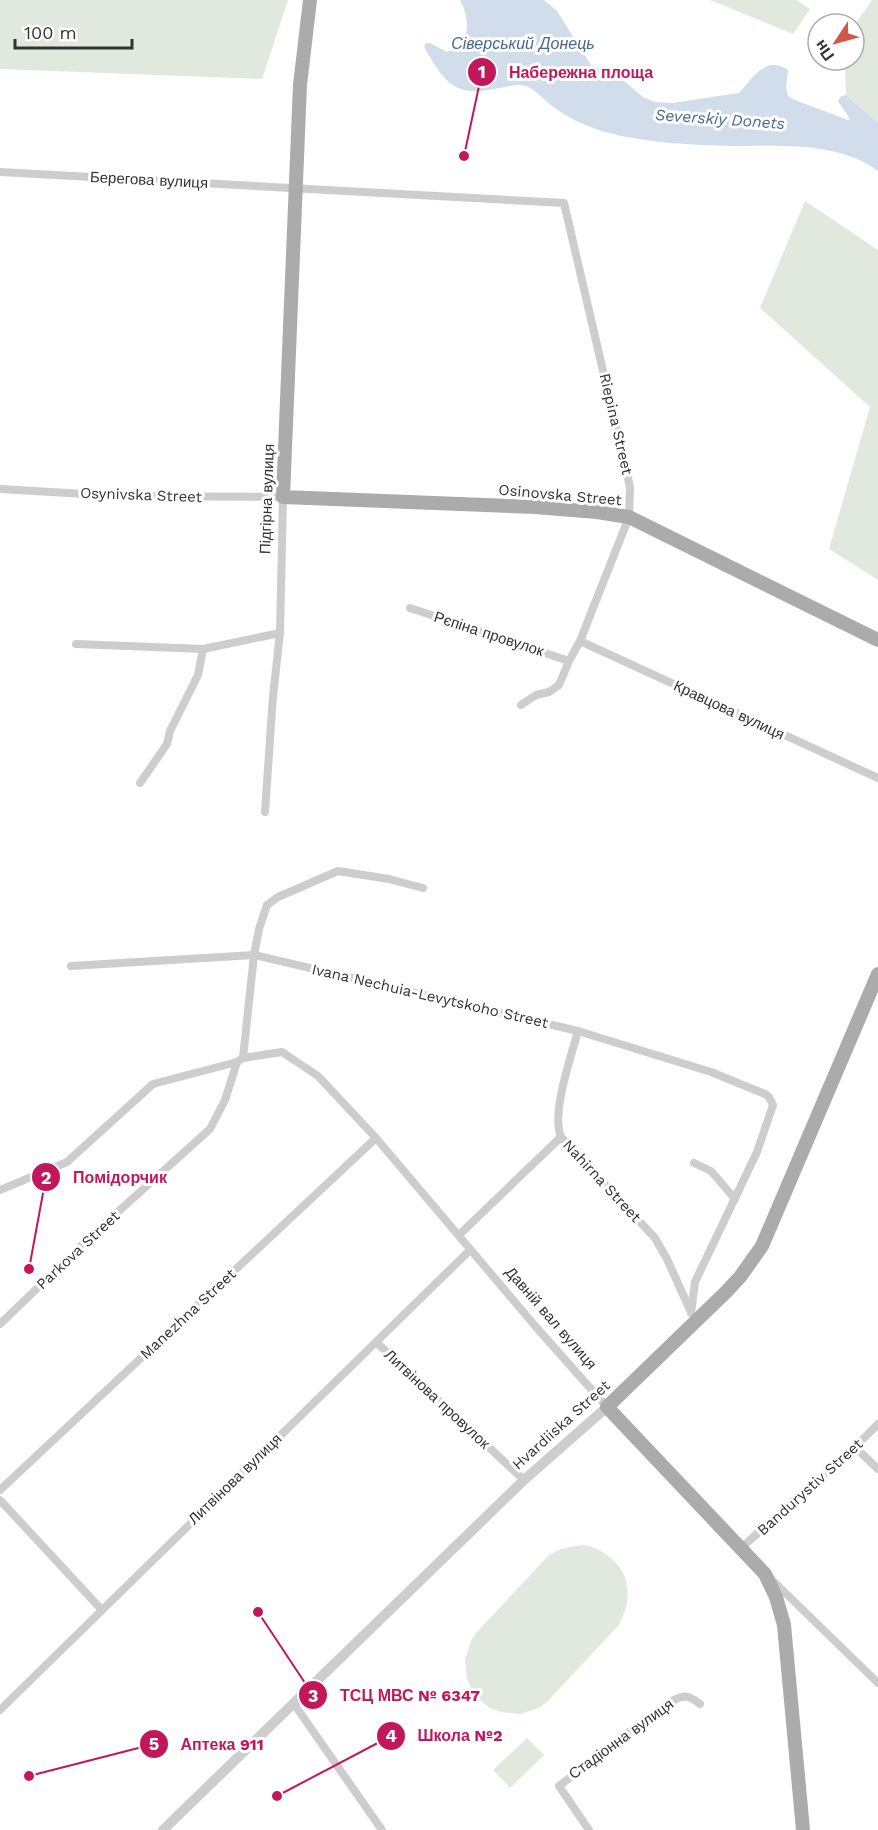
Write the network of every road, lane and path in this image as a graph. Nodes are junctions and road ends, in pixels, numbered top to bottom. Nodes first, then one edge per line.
1 (310, 0) edge
2 (0, 172) edge
3 (297, 187) junction
4 (564, 203) joint
5 (0, 489) edge
6 (283, 497) junction
7 (628, 517) junction
8 (410, 608) dead end
9 (280, 633) junction
10 (878, 640) edge
11 (580, 641) junction
12 (76, 644) dead end
13 (203, 648) junction
14 (569, 661) junction
15 (522, 705) dead end
16 (878, 778) edge
17 (140, 783) dead end
18 (265, 812) dead end
19 (423, 888) dead end
20 (254, 955) junction
21 (70, 966) dead end
22 (878, 974) edge
23 (578, 1031) junction
24 (240, 1060) junction
25 (561, 1137) junction
26 (376, 1138) junction
27 (694, 1163) dead end
28 (0, 1190) edge
29 (735, 1199) junction
30 (459, 1235) junction
31 (470, 1250) junction
32 (693, 1317) junction
33 (0, 1324) edge
34 (376, 1342) junction
35 (607, 1407) junction
36 (878, 1424) edge
37 (855, 1447) junction
38 (878, 1469) edge
39 (524, 1480) junction
40 (0, 1490) edge
41 (0, 1500) edge
42 (741, 1548) junction
43 (765, 1574) junction
44 (101, 1609) junction
45 (878, 1683) edge
46 (294, 1704) junction
47 (700, 1704) dead end
48 (0, 1710) edge
49 (163, 1830) edge
50 (382, 1830) edge
51 (589, 1830) edge
52 (803, 1830) edge

1 - 3 main road, Підгірна вулиця
2 - 3 street, Берегова вулиця
3 - 4 street, Берегова вулиця
3 - 6 main road, Підгірна вулиця
4 - 7 street, Riepina Street
5 - 6 street, Osynivska Street
6 - 7 main road, Osinovska Street
6 - 9 street, Підгірна вулиця
7 - 10 main road, Osinovska Street
7 - 11 street, Riepina Street
8 - 14 street, Рєпіна провулок
9 - 13 street
9 - 18 street, Підгірна вулиця
11 - 14 street, Riepina Street
11 - 16 street, Кравцова вулиця
12 - 13 street
13 - 17 street
14 - 15 street, Riepina Street
19 - 20 street, Parkova Street
20 - 21 street, Ivana Nechuia-Levytskoho Street
20 - 23 street, Ivana Nechuia-Levytskoho Street
20 - 24 street, Parkova Street
22 - 32 main road, Hvardiiska Street
23 - 25 street, Nahirna Street
23 - 29 street, Ivana Nechuia-Levytskoho Street
24 - 26 street, Давній вал вулиця
24 - 28 street, Давній вал вулиця
24 - 33 street, Parkova Street
25 - 30 street
25 - 32 street, Nahirna Street
26 - 30 street, Давній вал вулиця
26 - 40 street, Manezhna Street
27 - 29 street
29 - 32 street
30 - 31 street, Давній вал вулиця
31 - 34 street, Литвінова вулиця
31 - 35 street, Давній вал вулиця
32 - 35 main road, Hvardiiska Street
34 - 39 street, Литвінова провулок
34 - 44 street, Литвінова вулиця
35 - 39 street, Hvardiiska Street
35 - 42 main road, Давній вал вулиця
36 - 37 street, Bandurystiv Street
37 - 38 street
37 - 42 street, Bandurystiv Street
39 - 46 street, Hvardiiska Street
41 - 44 street
42 - 43 main road, Давній вал вулиця
43 - 45 street, Давній вал вулиця
43 - 52 main road
44 - 48 street, Литвінова вулиця
46 - 49 street, Hvardiiska Street
46 - 50 street
47 - 51 street, Стадіонна вулиця

